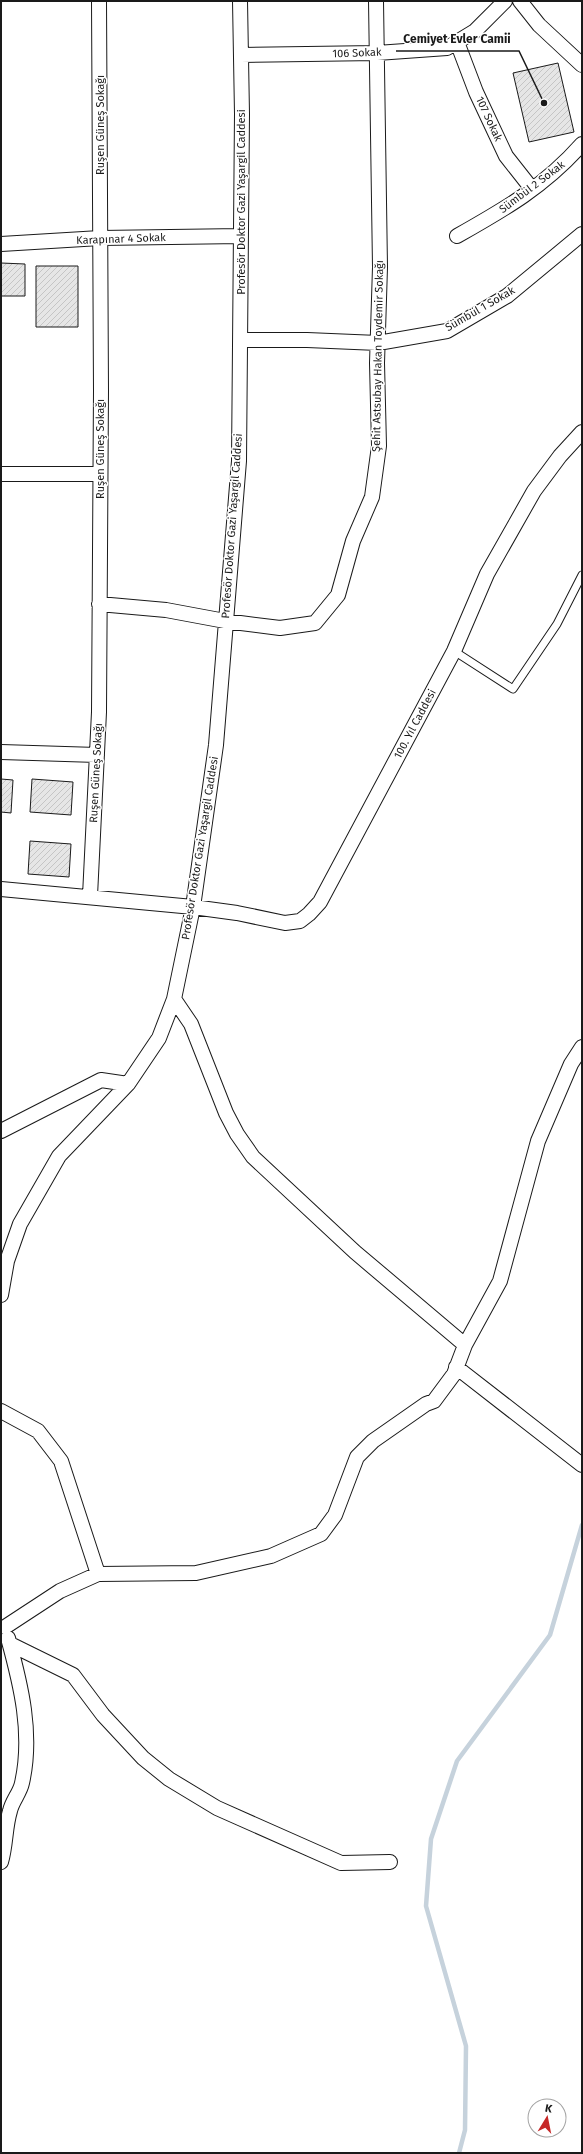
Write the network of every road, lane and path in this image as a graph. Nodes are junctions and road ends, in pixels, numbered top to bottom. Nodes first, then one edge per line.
1 (99, 1) edge
2 (240, 1) edge
3 (376, 1) edge
4 (505, 1) edge
5 (520, 1) edge
6 (457, 42) junction
7 (376, 53) junction
8 (241, 56) junction
9 (582, 65) edge
10 (582, 144) edge
11 (532, 190) junction
12 (582, 234) edge
13 (241, 236) junction
14 (457, 236) dead end
15 (100, 238) junction
16 (1, 244) edge
17 (240, 340) junction
18 (378, 343) junction
19 (582, 432) edge
20 (1, 474) edge
21 (100, 474) junction
22 (582, 575) edge
23 (99, 604) junction
24 (225, 621) junction
25 (454, 651) junction
26 (1, 752) edge
27 (97, 755) junction
28 (1, 889) edge
29 (90, 896) junction
30 (193, 907) junction
31 (174, 999) junction
32 (582, 1047) edge
33 (128, 1084) junction
34 (1, 1131) edge
35 (1, 1295) edge
36 (465, 1344) junction
37 (456, 1367) junction
38 (1, 1411) edge
39 (582, 1465) edge
40 (98, 1574) junction
41 (3, 1624) edge
42 (10, 1644) junction
43 (5, 1809) edge
44 (1, 1862) edge
45 (390, 1862) dead end

1 - 15 street, Ruşen Güneş Sokağı
2 - 8 street, Profesör Doktor Gazi Yaşargil Caddesi
3 - 7 street, Şehit Astsubay Hakan Toydemir Sokağı
4 - 6 street, 106 Sokak
5 - 9 street
6 - 7 street, 106 Sokak
6 - 11 street, 107 Sokak
7 - 8 street, 106 Sokak
7 - 18 street, Şehit Astsubay Hakan Toydemir Sokağı
8 - 13 street, Profesör Doktor Gazi Yaşargil Caddesi
10 - 11 street, Sümbül 2 Sokak
11 - 14 street, Sümbül 2 Sokak
12 - 18 street, Sümbül 1 Sokak
13 - 15 street, Karapınar 4 Sokak
13 - 17 street, Profesör Doktor Gazi Yaşargil Caddesi
15 - 16 street, Karapınar 4 Sokak
15 - 21 street, Ruşen Güneş Sokağı
17 - 18 street, Sümbül 1 Sokak
17 - 24 street, Profesör Doktor Gazi Yaşargil Caddesi
18 - 24 street, Şehit Astsubay Hakan Toydemir Sokağı
19 - 25 street, 100. Yıl Caddesi
20 - 21 street
21 - 23 street, Ruşen Güneş Sokağı
22 - 25 lane
23 - 24 street, Şehit Astsubay Hakan Toydemir Sokağı
23 - 27 street, Ruşen Güneş Sokağı
24 - 30 street, Profesör Doktor Gazi Yaşargil Caddesi
25 - 30 street, 100. Yıl Caddesi
26 - 27 street
27 - 29 street, Ruşen Güneş Sokağı
28 - 29 street, 100. Yıl Caddesi
29 - 30 street, 100. Yıl Caddesi
30 - 31 street, Profesör Doktor Gazi Yaşargil Caddesi
31 - 33 street, Profesör Doktor Gazi Yaşargil Caddesi
31 - 36 street
32 - 36 street
33 - 34 street
33 - 35 street, Profesör Doktor Gazi Yaşargil Caddesi
36 - 37 street
37 - 39 street
37 - 40 street
38 - 40 street
40 - 41 street
41 - 42 street
42 - 43 street
42 - 45 street
43 - 44 street

